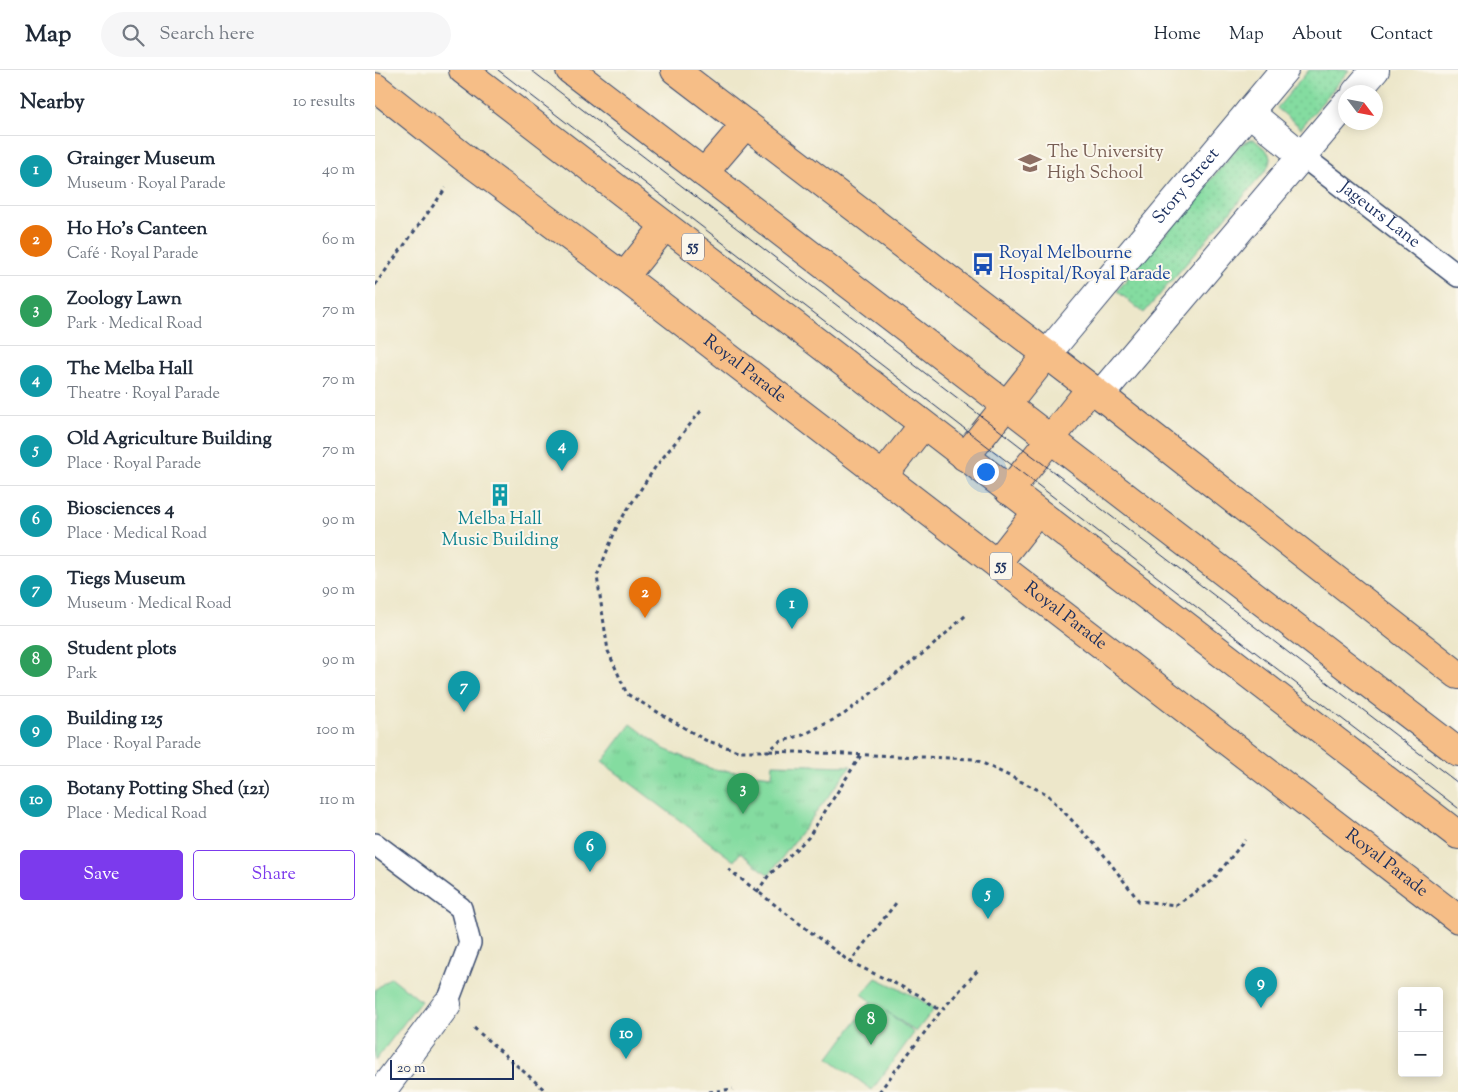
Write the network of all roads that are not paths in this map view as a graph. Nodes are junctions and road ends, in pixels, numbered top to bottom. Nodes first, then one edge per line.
1 (463, 70) edge
2 (570, 70) edge
3 (675, 70) edge
4 (1284, 70) edge
5 (1375, 70) edge
6 (1361, 85) edge
7 (375, 87) edge
8 (1249, 112) junction
9 (1338, 112) edge
10 (746, 124) junction
11 (1301, 155) junction
12 (704, 173) junction
13 (665, 226) junction
14 (1458, 276) edge
15 (624, 277) junction
16 (1047, 354) junction
17 (1095, 391) junction
18 (1006, 405) junction
19 (923, 425) junction
20 (1050, 439) junction
21 (965, 457) junction
22 (883, 476) junction
23 (1009, 491) junction
24 (1037, 512) junction
25 (997, 563) junction
26 (1458, 675) edge
27 (1458, 752) edge
28 (1458, 835) edge
29 (375, 844) edge
30 (1458, 920) edge
31 (447, 1004) joint
32 (381, 1092) edge

1 - 13 main road, 55
2 - 12 main road
3 - 10 main road
4 - 8 street, Story Street
5 - 6 street
7 - 15 main road, Royal Parade / 55
8 - 11 street
8 - 16 street, Story Street
9 - 11 street
10 - 12 main road
10 - 16 main road
11 - 14 lane, Jageurs Lane
11 - 17 street
12 - 18 main road
13 - 15 main road
13 - 19 main road, 55
15 - 22 main road, Royal Parade / 55
16 - 17 main road
16 - 18 main road
17 - 20 main road
17 - 26 main road
18 - 20 main road
18 - 21 main road
19 - 21 main road, 55
19 - 22 main road
20 - 23 main road
20 - 27 main road
21 - 23 main road, 55
22 - 25 main road, Royal Parade / 55
23 - 24 main road, 55
24 - 25 main road
24 - 28 main road, 55
25 - 30 main road, Royal Parade / 55
29 - 31 lane
31 - 32 street

